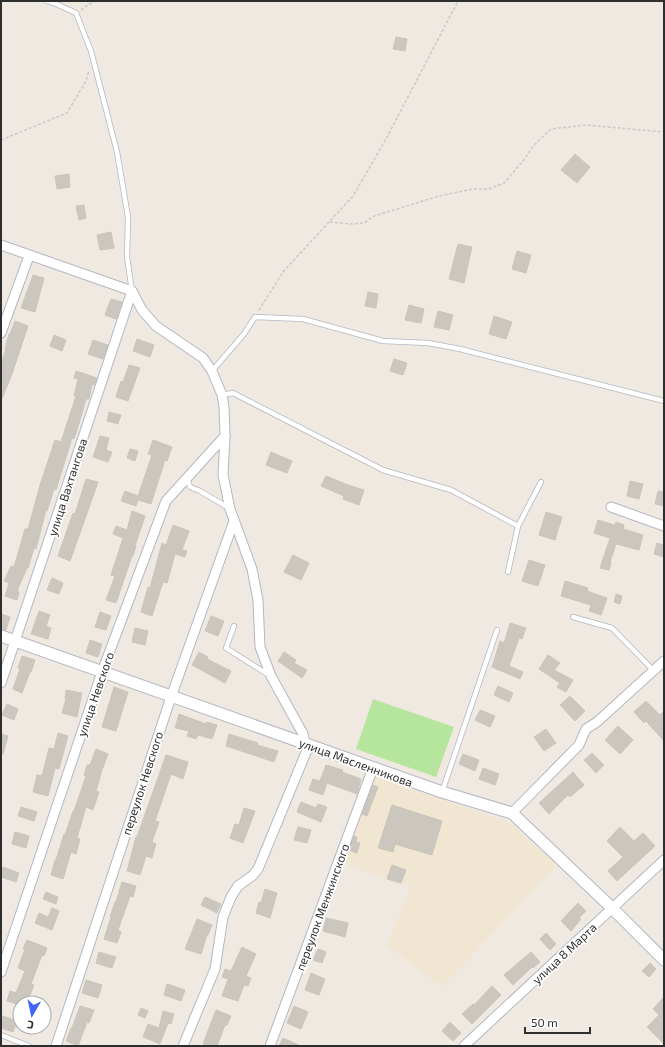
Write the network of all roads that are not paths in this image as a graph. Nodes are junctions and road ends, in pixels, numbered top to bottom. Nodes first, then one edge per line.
1 (46, 1) edge
2 (1, 245) edge
3 (28, 256) junction
4 (132, 291) junction
5 (1, 332) edge
6 (212, 371) junction
7 (222, 395) junction
8 (664, 401) edge
9 (225, 436) junction
10 (187, 478) junction
11 (541, 482) dead end
12 (611, 507) dead end
13 (230, 509) junction
14 (234, 521) junction
15 (518, 526) junction
16 (664, 526) edge
17 (508, 572) dead end
18 (573, 618) dead end
19 (234, 626) dead end
20 (497, 630) dead end
21 (1, 636) edge
22 (16, 641) junction
23 (664, 661) edge
24 (654, 671) junction
25 (102, 672) junction
26 (271, 676) junction
27 (1, 683) edge
28 (171, 697) junction
29 (307, 744) junction
30 (373, 768) junction
31 (442, 792) junction
32 (512, 813) junction
33 (664, 860) edge
34 (612, 908) junction
35 (664, 960) edge
36 (1, 972) edge
37 (1, 1035) edge
38 (29, 1046) edge
39 (56, 1046) edge
40 (183, 1046) edge
41 (270, 1046) edge
42 (464, 1046) edge

1 - 4 lane
2 - 3 street
3 - 4 street
3 - 5 street
4 - 6 street
4 - 22 street, улица Вахтангова
6 - 7 street
6 - 8 lane
7 - 9 street
7 - 15 lane
9 - 10 street, улица Невского
9 - 13 street
10 - 13 lane
10 - 25 street, улица Невского
11 - 15 lane
12 - 16 street
13 - 14 street
14 - 26 street
14 - 28 street, переулок Невского
15 - 17 lane
18 - 24 lane
19 - 26 lane
20 - 31 lane
21 - 22 street, улица Масленникова
22 - 25 street, улица Масленникова
22 - 27 street, улица Вахтангова
23 - 24 street
24 - 32 street
25 - 28 street, улица Масленникова
25 - 36 street, улица Невского
26 - 29 street
28 - 29 street, улица Масленникова
28 - 39 street, переулок Невского
29 - 30 street, улица Масленникова
29 - 40 street
30 - 31 street, улица Масленникова
30 - 41 street, переулок Менжинского
31 - 32 street, улица Масленникова
32 - 34 street, улица Масленникова
33 - 34 street, улица 8 Марта
34 - 35 street, улица Масленникова
34 - 42 street, улица 8 Марта
37 - 38 lane

